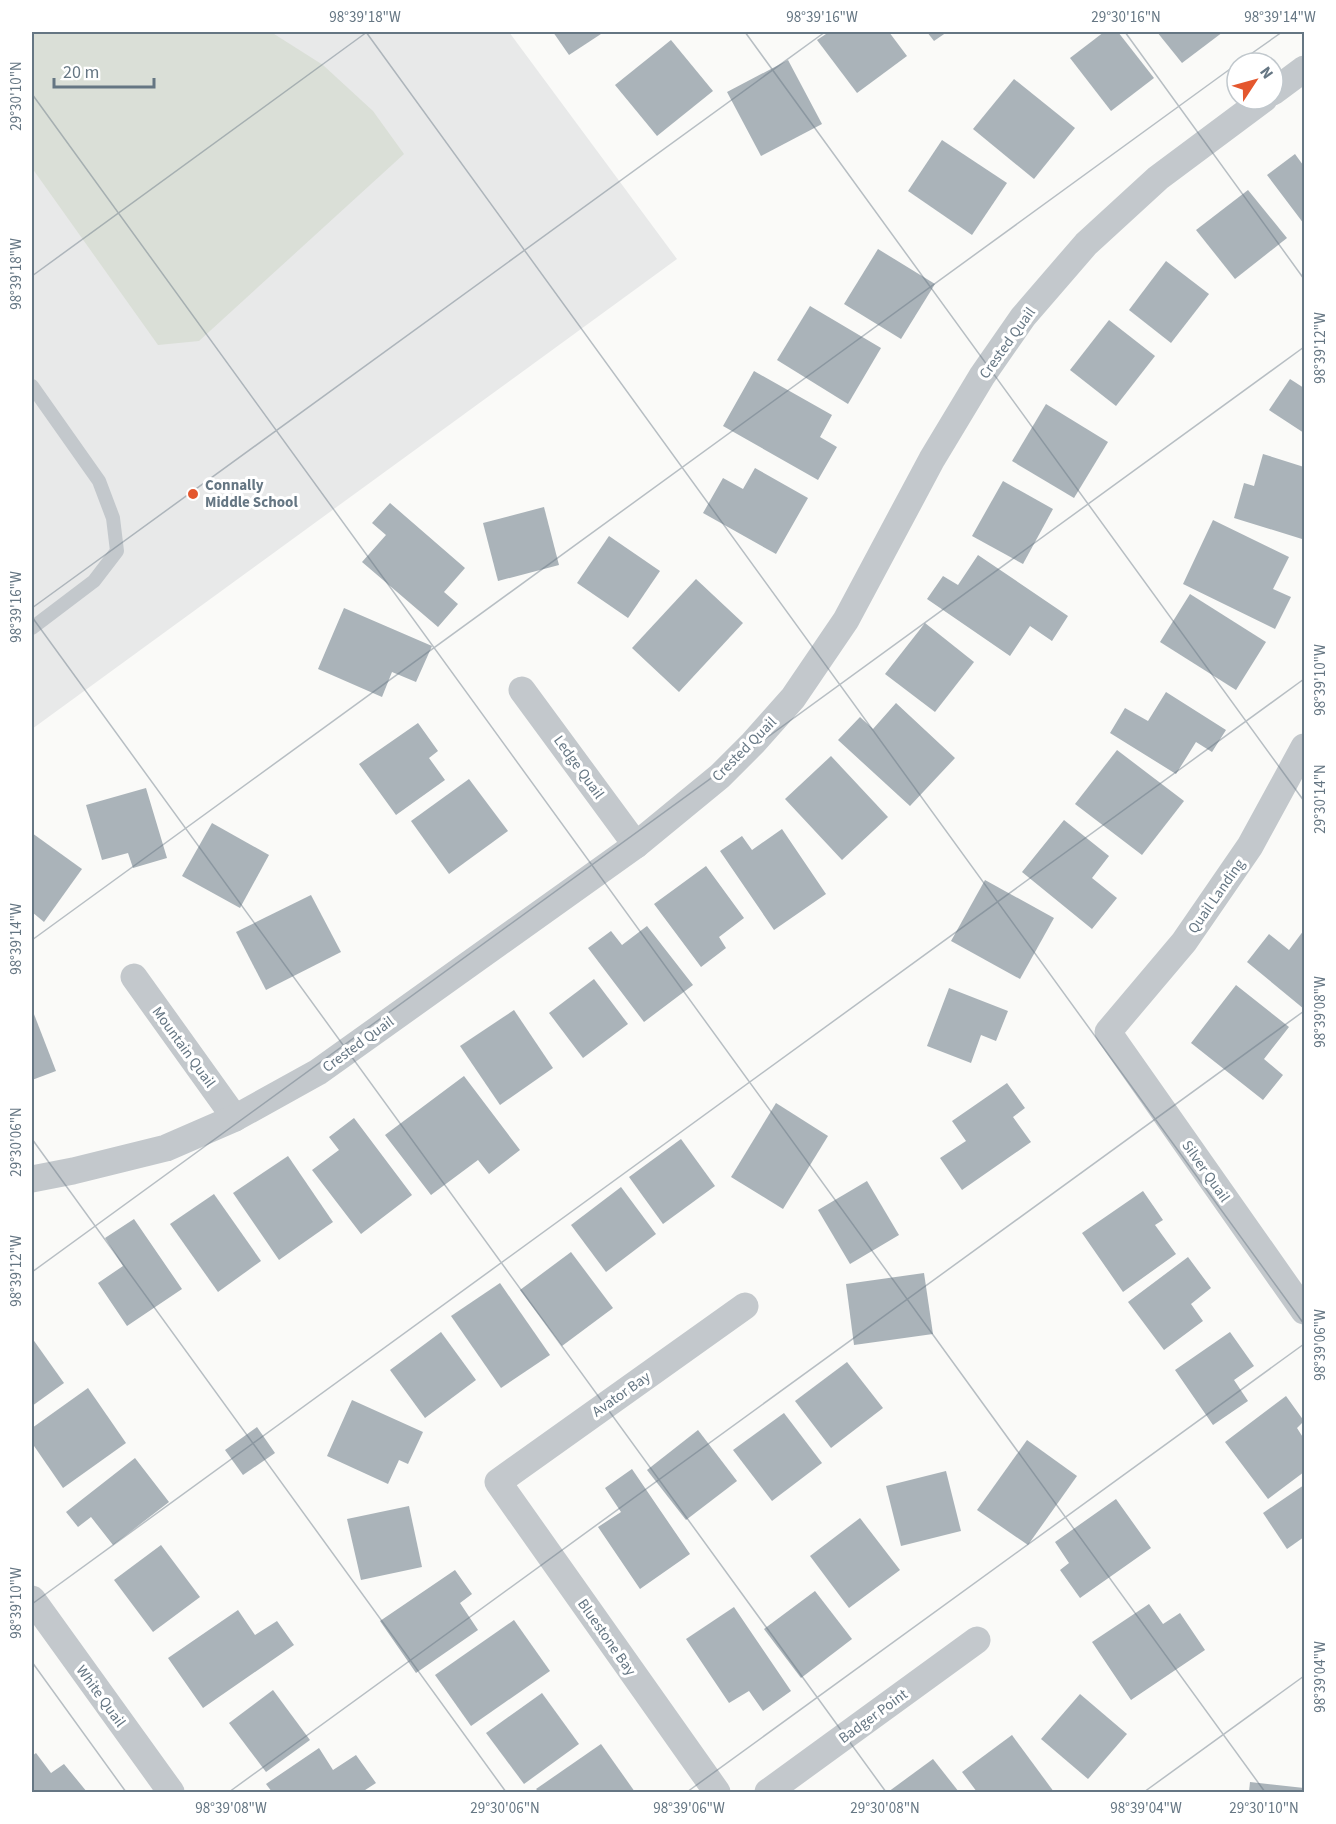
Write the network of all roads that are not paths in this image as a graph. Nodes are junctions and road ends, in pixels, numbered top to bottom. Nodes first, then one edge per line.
1 (1305, 69) edge
2 (1285, 83) edge
3 (1248, 111) edge
4 (32, 386) edge
5 (32, 628) edge
6 (522, 690) dead end
7 (1305, 747) edge
8 (636, 845) junction
9 (134, 977) dead end
10 (1108, 1032) joint
11 (235, 1118) junction
12 (32, 1179) edge
13 (745, 1306) dead end
14 (1305, 1311) edge
15 (498, 1482) joint
16 (32, 1599) edge
17 (977, 1640) dead end
18 (171, 1792) edge
19 (717, 1792) edge
20 (768, 1792) edge

1 - 2 street
3 - 8 street, Crested Quail
4 - 5 lane
6 - 8 street, Ledge Quail
7 - 10 street, Quail Landing
8 - 11 street, Crested Quail
9 - 11 street, Mountain Quail
10 - 14 street, Silver Quail
11 - 12 street, Crested Quail
13 - 15 street, Avator Bay
15 - 19 street, Bluestone Bay
16 - 18 street, White Quail
17 - 20 street, Badger Point

